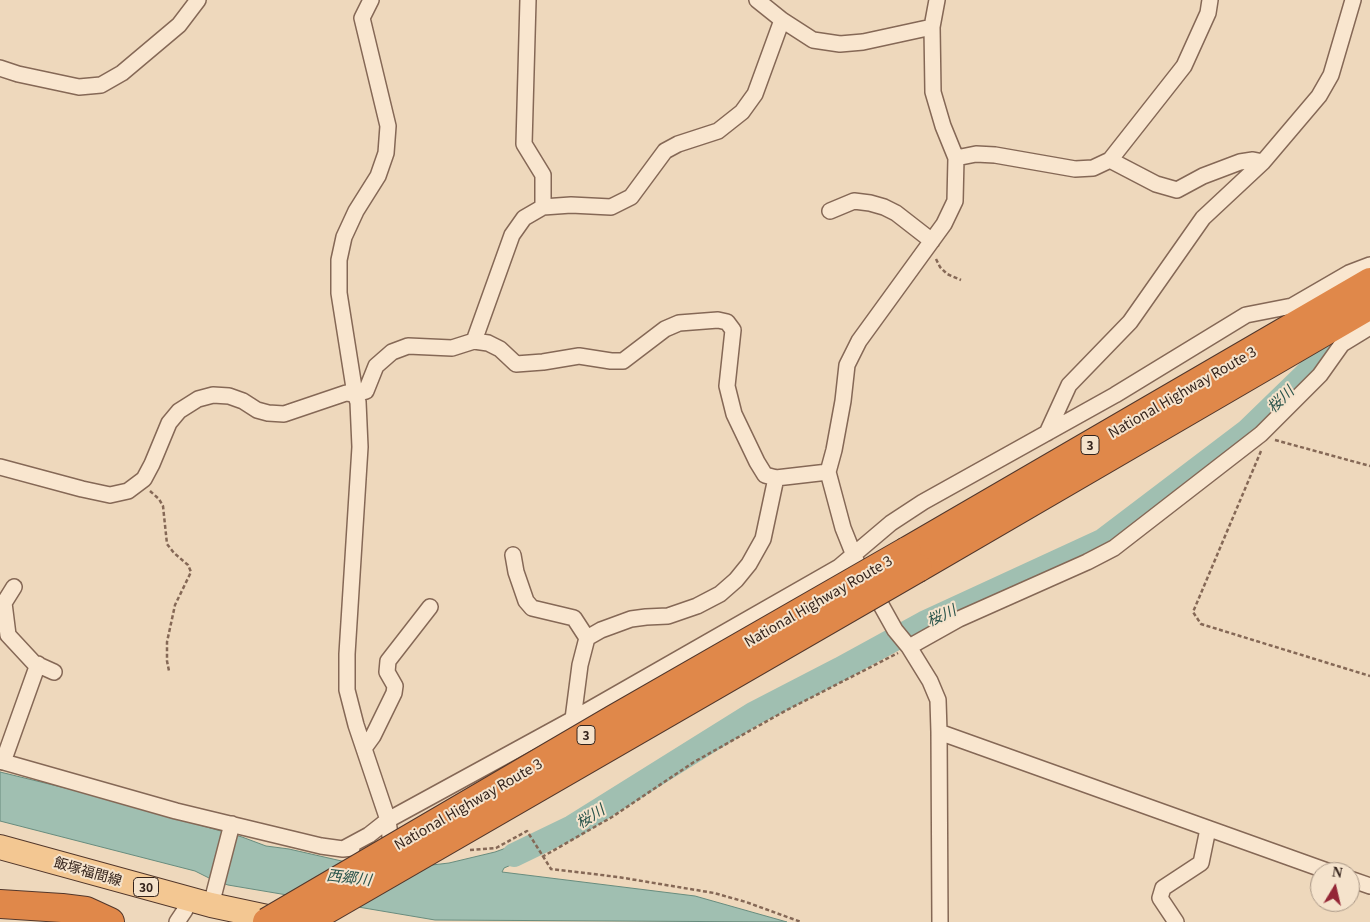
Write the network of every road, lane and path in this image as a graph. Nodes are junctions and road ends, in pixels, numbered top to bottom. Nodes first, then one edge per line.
1 (198, 0) edge
2 (371, 0) edge
3 (528, 0) edge
4 (757, 0) edge
5 (937, 0) edge
6 (1210, 0) edge
7 (1354, 0) edge
8 (782, 20) junction
9 (932, 27) junction
10 (0, 68) edge
11 (956, 158) junction
12 (1110, 160) junction
13 (1263, 162) junction
14 (543, 207) junction
15 (830, 211) dead end
16 (931, 242) junction
17 (1370, 265) edge
18 (961, 280) dead end
19 (1370, 282) edge
20 (1370, 305) edge
21 (1370, 327) edge
22 (474, 341) junction
23 (1277, 348) junction
24 (355, 394) junction
25 (1047, 433) junction
26 (1264, 436) junction
27 (1370, 466) edge
28 (0, 467) edge
29 (828, 472) junction
30 (776, 478) junction
31 (138, 484) junction
32 (513, 555) dead end
33 (853, 556) junction
34 (912, 559) junction
35 (14, 587) dead end
36 (430, 607) dead end
37 (4, 636) edge
38 (587, 638) junction
39 (907, 645) junction
40 (38, 664) junction
41 (169, 671) dead end
42 (54, 672) dead end
43 (1370, 676) edge
44 (573, 719) junction
45 (940, 732) junction
46 (365, 747) junction
47 (2, 761) edge
48 (388, 820) junction
49 (232, 824) junction
50 (475, 824) junction
51 (1208, 829) junction
52 (391, 844) junction
53 (0, 848) edge
54 (343, 849) junction
55 (440, 852) joint
56 (542, 857) junction
57 (1310, 865) edge
58 (205, 896) junction
59 (0, 904) edge
60 (106, 921) edge
61 (177, 922) edge
62 (267, 922) edge
63 (292, 922) edge
64 (305, 922) edge
65 (323, 922) edge
66 (801, 922) edge
67 (940, 922) edge
68 (1176, 922) edge

1 - 10 street
2 - 24 street
3 - 14 street
4 - 8 street
5 - 9 street
6 - 12 street
7 - 13 street
8 - 9 street
8 - 14 street
9 - 11 street
11 - 12 street
11 - 16 street
12 - 13 street
13 - 25 street
14 - 22 street
15 - 16 street
16 - 18 path
16 - 29 street
17 - 25 street
19 - 23 highway, National Highway Route 3 / 3
20 - 23 highway, National Highway Route 3 / 3
21 - 26 street
22 - 24 street
22 - 30 street
23 - 34 highway, National Highway Route 3 / 3
24 - 31 street
24 - 46 street
25 - 33 street
26 - 27 path
26 - 39 street
26 - 43 path
28 - 31 street
29 - 30 street
29 - 33 street
30 - 38 street
31 - 41 path
32 - 38 street
33 - 39 street
33 - 44 street
34 - 50 highway, National Highway Route 3 / 3, bridge
34 - 62 highway, National Highway Route 3 / 3, bridge
35 - 37 street
36 - 46 street
37 - 40 street
38 - 44 street
39 - 45 street
39 - 56 path
40 - 42 street
40 - 47 street
44 - 48 street
45 - 51 street
45 - 67 street
46 - 48 street
47 - 49 street
48 - 52 street
48 - 54 street
49 - 54 street
49 - 58 street
50 - 64 highway, National Highway Route 3 / 3, bridge
50 - 65 highway, bridge
51 - 57 street
51 - 68 street
52 - 54 street
52 - 55 street
53 - 58 main road, 飯塚福間線 / 30
55 - 56 path
56 - 66 path
58 - 61 street
58 - 63 main road, 飯塚福間線 / 30
59 - 60 highway

